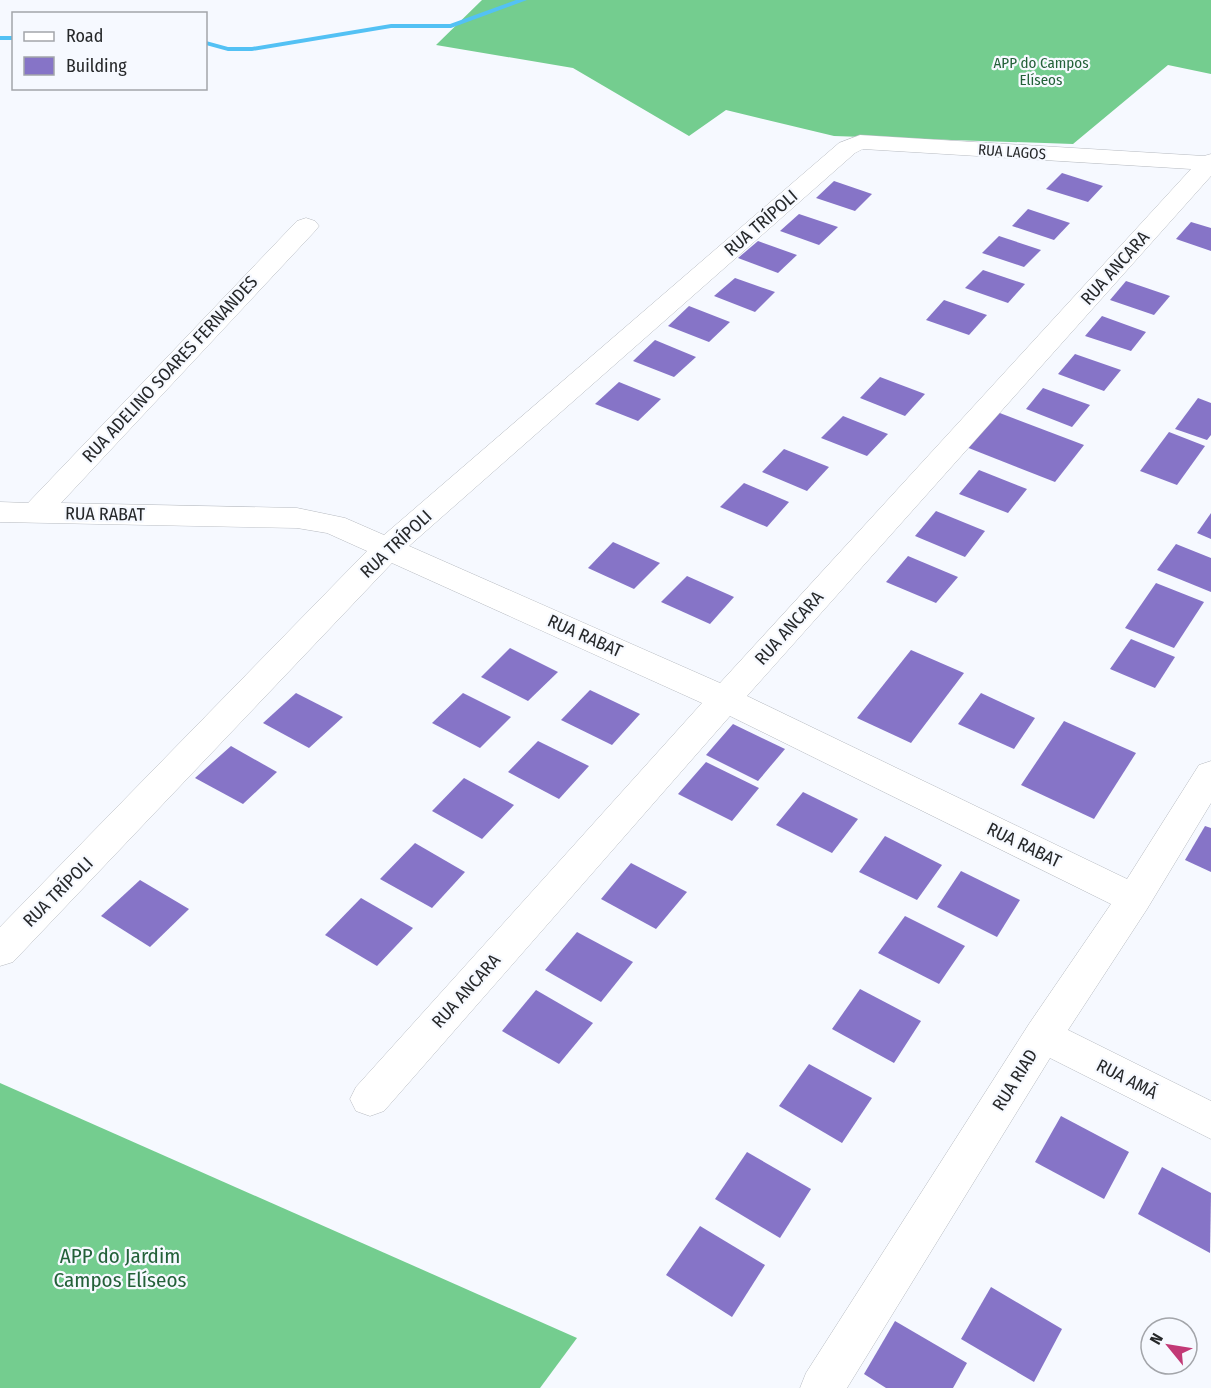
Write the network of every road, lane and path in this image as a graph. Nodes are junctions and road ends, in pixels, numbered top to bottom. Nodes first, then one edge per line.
1 (1210, 162) edge
2 (823, 169) joint
3 (306, 226) dead end
4 (0, 512) edge
5 (35, 513) junction
6 (388, 548) junction
7 (725, 699) junction
8 (1211, 774) edge
9 (1134, 899) junction
10 (0, 951) edge
11 (1043, 1036) junction
12 (370, 1099) dead end
13 (1211, 1121) edge
14 (822, 1388) edge

1 - 2 street, RUA LAGOS
1 - 7 street, RUA ANCARA
2 - 6 street, RUA TRÍPOLI
3 - 5 street, RUA ADELINO SOARES FERNANDES
4 - 5 street, RUA RABAT
5 - 6 street, RUA RABAT
6 - 7 street, RUA RABAT
6 - 10 street, RUA TRÍPOLI
7 - 9 street, RUA RABAT
7 - 12 street, RUA ANCARA
8 - 9 street, RUA RIAD
9 - 11 street, RUA RIAD
11 - 13 street, RUA AMÃ
11 - 14 street, RUA RIAD

